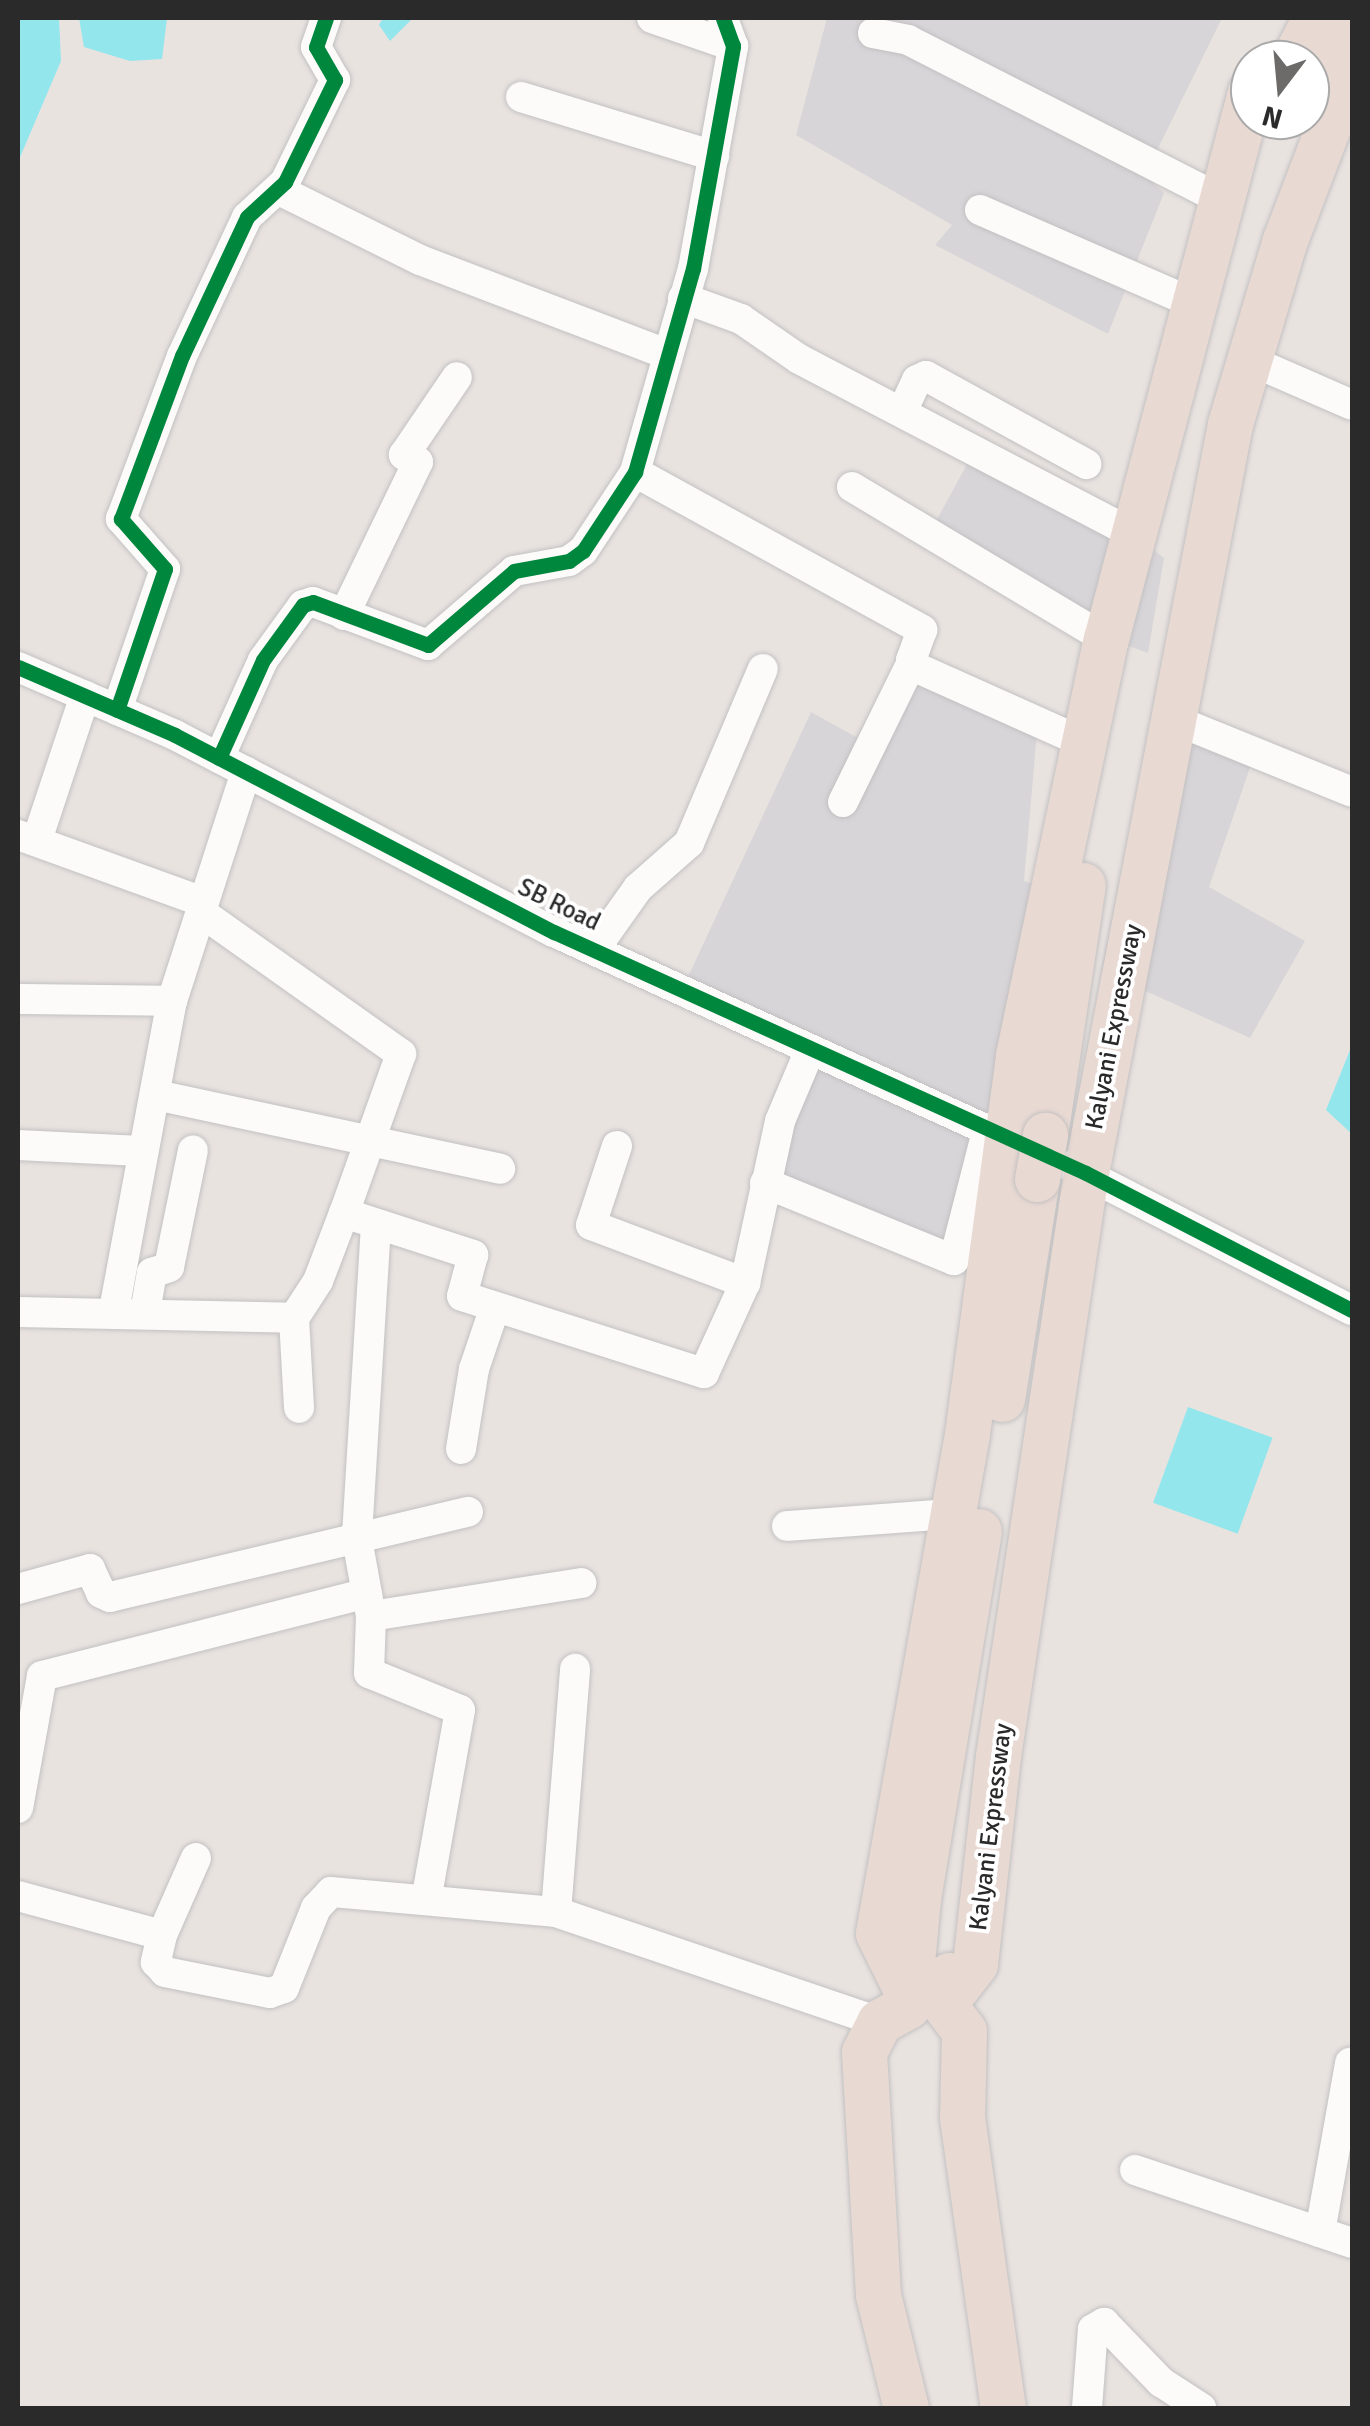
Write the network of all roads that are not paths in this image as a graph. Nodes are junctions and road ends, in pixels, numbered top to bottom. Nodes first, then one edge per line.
1 (326, 18) edge
2 (652, 18) edge
3 (1316, 18) edge
4 (1352, 20) edge
5 (728, 32) edge
6 (872, 33) dead end
7 (1304, 40) edge
8 (521, 97) dead end
9 (1332, 99) edge
10 (1237, 140) edge
11 (1263, 140) edge
12 (714, 156) junction
13 (278, 190) junction
14 (1220, 199) junction
15 (980, 210) dead end
16 (684, 298) junction
17 (1191, 302) junction
18 (664, 354) junction
19 (1249, 360) junction
20 (457, 377) dead end
21 (1351, 401) edge
22 (902, 412) junction
23 (1086, 464) dead end
24 (634, 472) junction
25 (852, 487) dead end
26 (1132, 533) junction
27 (344, 615) junction
28 (1106, 638) junction
29 (911, 664) junction
30 (18, 667) edge
31 (763, 670) dead end
32 (84, 696) junction
33 (117, 710) junction
34 (1170, 718) junction
35 (1085, 743) junction
36 (232, 765) junction
37 (1352, 792) edge
38 (844, 802) dead end
39 (24, 842) edge
40 (202, 908) junction
41 (594, 950) junction
42 (18, 999) edge
43 (172, 1001) junction
44 (810, 1050) junction
45 (156, 1095) junction
46 (370, 1144) junction
47 (18, 1145) edge
48 (618, 1146) dead end
49 (193, 1150) dead end
50 (141, 1152) junction
51 (1043, 1156) junction
52 (500, 1168) dead end
53 (765, 1184) junction
54 (344, 1213) junction
55 (376, 1225) junction
56 (745, 1283) junction
57 (495, 1307) junction
58 (114, 1310) junction
59 (1352, 1310) edge
60 (18, 1312) edge
61 (146, 1312) junction
62 (294, 1318) junction
63 (298, 1408) dead end
64 (461, 1449) dead end
65 (468, 1512) dead end
66 (952, 1514) junction
67 (787, 1526) dead end
68 (358, 1540) junction
69 (581, 1583) dead end
70 (18, 1589) edge
71 (369, 1605) junction
72 (575, 1668) dead end
73 (18, 1808) edge
74 (196, 1858) dead end
75 (18, 1896) edge
76 (427, 1896) junction
77 (556, 1912) junction
78 (162, 1935) junction
79 (918, 2006) junction
80 (1350, 2063) dead end
81 (1135, 2170) dead end
82 (1320, 2232) junction
83 (1352, 2243) edge
84 (906, 2408) edge
85 (1003, 2408) edge
86 (1087, 2408) edge
87 (1201, 2408) edge

1 - 13 street
2 - 5 street
3 - 7 highway
4 - 9 highway
5 - 12 street
6 - 14 street
8 - 12 street
9 - 19 highway, Kalyani Expressway
9 - 51 highway
10 - 14 highway, Kalyani Expressway
11 - 51 highway
12 - 16 street
13 - 18 street
13 - 33 street
14 - 17 highway, Kalyani Expressway
15 - 17 street
16 - 18 street
16 - 22 street
17 - 26 highway, Kalyani Expressway
18 - 24 street
19 - 21 street
19 - 34 highway, Kalyani Expressway
20 - 27 street
22 - 23 street
22 - 26 street
24 - 27 street
24 - 29 street
25 - 28 street
26 - 28 highway, Kalyani Expressway
27 - 36 street
28 - 35 highway, Kalyani Expressway
29 - 35 street
29 - 38 street
30 - 32 street, SB Road
31 - 41 street
32 - 33 street, SB Road
32 - 39 street
33 - 36 street, SB Road
34 - 37 street
34 - 51 highway, Kalyani Expressway
35 - 51 highway, Kalyani Expressway
36 - 40 street
36 - 41 street, SB Road
39 - 40 street
40 - 43 street
40 - 46 street
41 - 44 street, SB Road
42 - 43 street
43 - 45 street
44 - 51 street, SB Road
44 - 53 street
45 - 46 street
45 - 50 street
46 - 52 street
46 - 54 street
47 - 50 street
48 - 56 street
49 - 61 street
50 - 58 street
51 - 53 street
51 - 59 street, SB Road
51 - 66 highway, Kalyani Expressway
51 - 79 highway
53 - 56 street
54 - 55 street
54 - 62 street
55 - 57 street
55 - 68 street
56 - 57 street
57 - 64 street
58 - 60 street
58 - 61 street
61 - 62 street
62 - 63 street
65 - 68 street
66 - 67 street
66 - 79 highway, Kalyani Expressway
68 - 70 street
68 - 71 street
69 - 71 street
71 - 73 street
71 - 76 street
72 - 77 street
74 - 78 street
75 - 78 street
76 - 77 street
76 - 78 street
77 - 79 street
79 - 84 highway
79 - 85 highway, Kalyani Expressway
80 - 82 street
81 - 82 street
82 - 83 street
86 - 87 street

